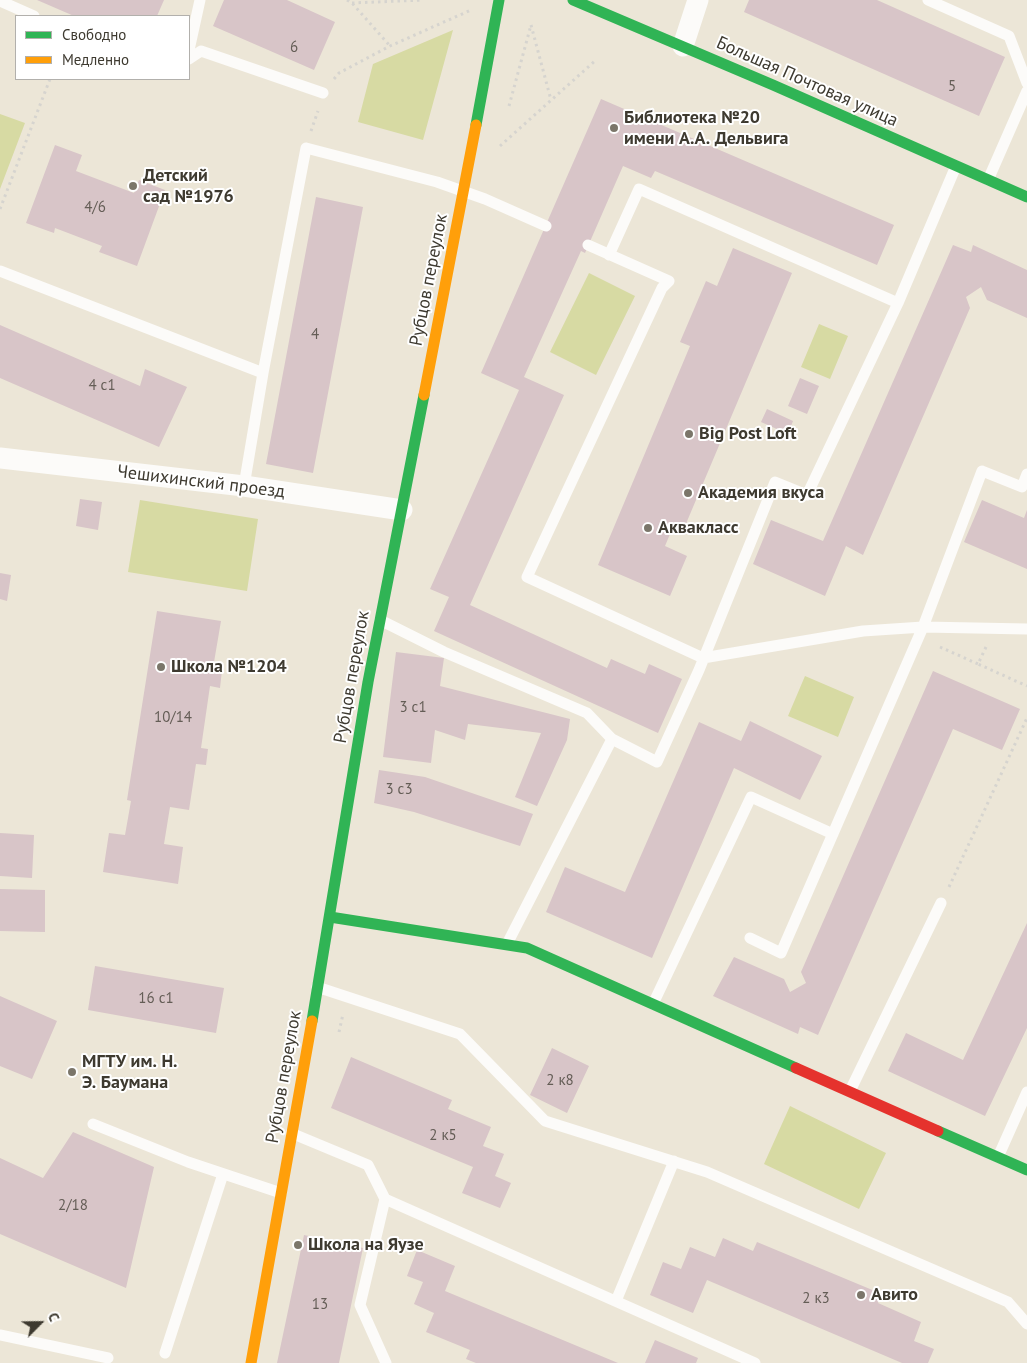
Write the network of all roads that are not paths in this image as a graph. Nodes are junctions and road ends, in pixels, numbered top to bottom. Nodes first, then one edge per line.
1 (200, 0) edge
2 (499, 0) edge
3 (573, 0) edge
4 (698, 0) edge
5 (928, 0) edge
6 (0, 1) edge
7 (32, 15) edge
8 (190, 45) edge
9 (683, 46) junction
10 (190, 58) edge
11 (1027, 83) edge
12 (1027, 91) edge
13 (324, 93) road end
14 (956, 166) junction
15 (988, 180) junction
16 (464, 191) junction
17 (1027, 197) edge
18 (546, 226) dead end
19 (588, 245) dead end
20 (609, 255) junction
21 (0, 271) edge
22 (898, 303) junction
23 (263, 373) junction
24 (0, 458) edge
25 (1027, 474) edge
26 (244, 486) junction
27 (402, 510) junction
28 (380, 620) junction
29 (923, 627) junction
30 (1027, 629) edge
31 (703, 658) junction
32 (612, 739) junction
33 (833, 834) junction
34 (941, 903) road end
35 (330, 917) junction
36 (750, 938) dead end
37 (507, 945) junction
38 (317, 987) junction
39 (653, 1004) junction
40 (850, 1091) junction
41 (1027, 1092) edge
42 (93, 1124) dead end
43 (291, 1133) junction
44 (998, 1157) junction
45 (674, 1161) junction
46 (1027, 1170) edge
47 (223, 1174) junction
48 (281, 1193) junction
49 (384, 1199) junction
50 (616, 1301) junction
51 (1027, 1324) edge
52 (0, 1335) edge
53 (165, 1352) dead end
54 (730, 1352) junction
55 (108, 1358) dead end
56 (251, 1363) edge
57 (386, 1363) edge
58 (724, 1363) edge
59 (755, 1363) edge

1 - 8 lane
2 - 16 street, Рубцов переулок
3 - 9 street, Большая Почтовая улица
4 - 9 street
5 - 11 lane
6 - 7 lane
9 - 14 street, Большая Почтовая улица
10 - 13 lane
12 - 15 lane
14 - 15 street, Большая Почтовая улица
14 - 22 lane
15 - 17 street, Большая Почтовая улица
16 - 18 lane
16 - 23 lane
16 - 27 street, Рубцов переулок
19 - 20 lane
20 - 22 lane
20 - 31 lane
21 - 23 lane
22 - 31 lane
23 - 26 lane
24 - 26 street, Чешихинский проезд
25 - 29 lane
26 - 27 street, Чешихинский проезд
27 - 28 street, Рубцов переулок
28 - 32 lane
28 - 35 street, Рубцов переулок
29 - 30 lane
29 - 31 lane
29 - 33 lane
31 - 32 lane
32 - 37 lane
33 - 36 lane
33 - 39 lane
34 - 40 lane
35 - 37 street
35 - 38 street, Рубцов переулок
37 - 39 street
38 - 43 street, Рубцов переулок
38 - 45 lane
39 - 40 street
40 - 44 street
41 - 44 lane
42 - 47 lane
43 - 48 street, Рубцов переулок
43 - 49 lane
44 - 46 street
45 - 50 lane
45 - 51 lane
47 - 48 lane
47 - 53 lane
48 - 56 street, Рубцов переулок
49 - 50 lane
49 - 57 lane
50 - 54 lane
52 - 55 lane
54 - 58 lane
54 - 59 lane

